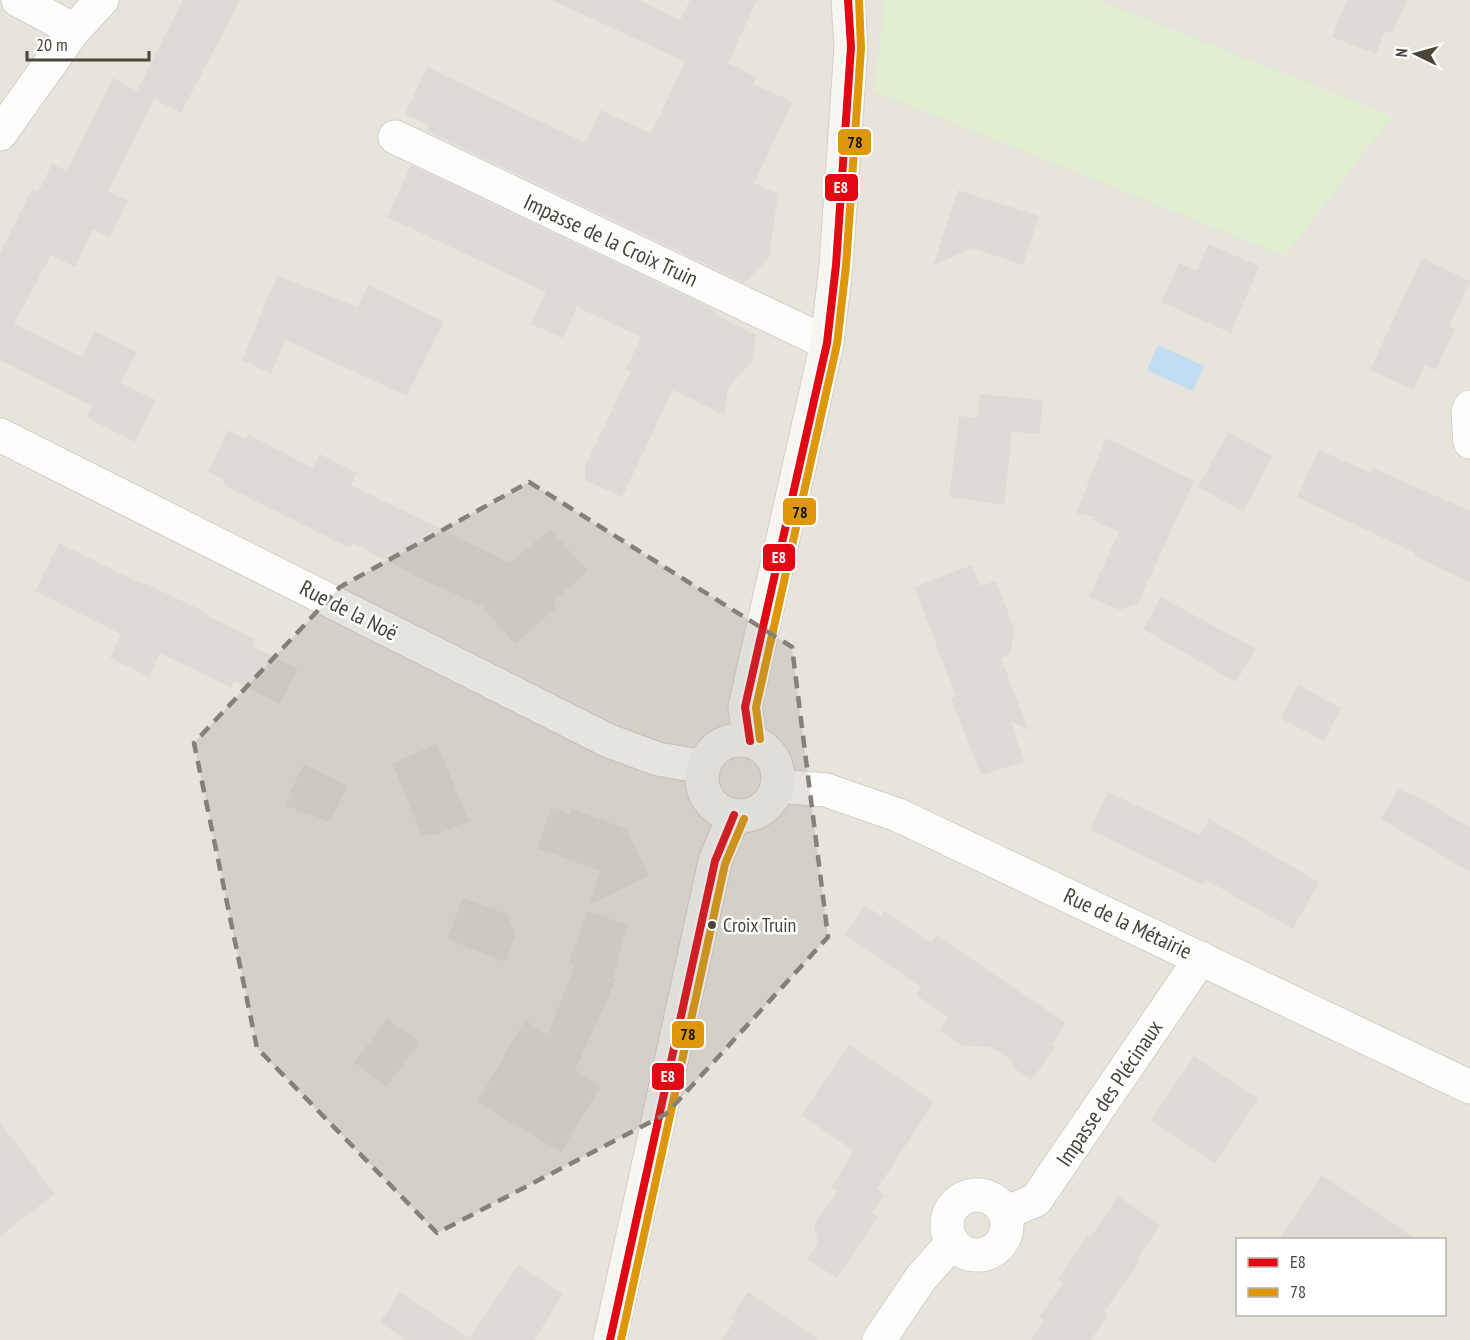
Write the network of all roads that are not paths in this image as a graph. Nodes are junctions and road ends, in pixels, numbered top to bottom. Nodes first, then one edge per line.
1 (18, 0) edge
2 (102, 0) edge
3 (848, 0) edge
4 (74, 30) junction
5 (0, 134) edge
6 (395, 137) dead end
7 (827, 343) junction
8 (1470, 407) edge
9 (0, 435) edge
10 (1470, 442) edge
11 (750, 741) junction
12 (704, 767) junction
13 (777, 786) junction
14 (734, 815) junction
15 (1201, 958) junction
16 (1470, 1087) edge
17 (1005, 1213) junction
18 (952, 1243) junction
19 (610, 1340) edge
20 (879, 1340) edge

1 - 4 street
2 - 4 street
3 - 7 main road
4 - 5 street
6 - 7 street, Impasse de la Croix Truin
7 - 11 main road
8 - 10 street
9 - 12 street, Rue de la Noë
11 - 12 main road
11 - 13 main road
12 - 14 main road
13 - 14 main road
13 - 15 street, Rue de la Métairie
14 - 19 main road
15 - 16 street, Rue de la Métairie
15 - 17 street, Impasse des Plécinaux
17 - 18 street
17 - 18 street
18 - 20 street

